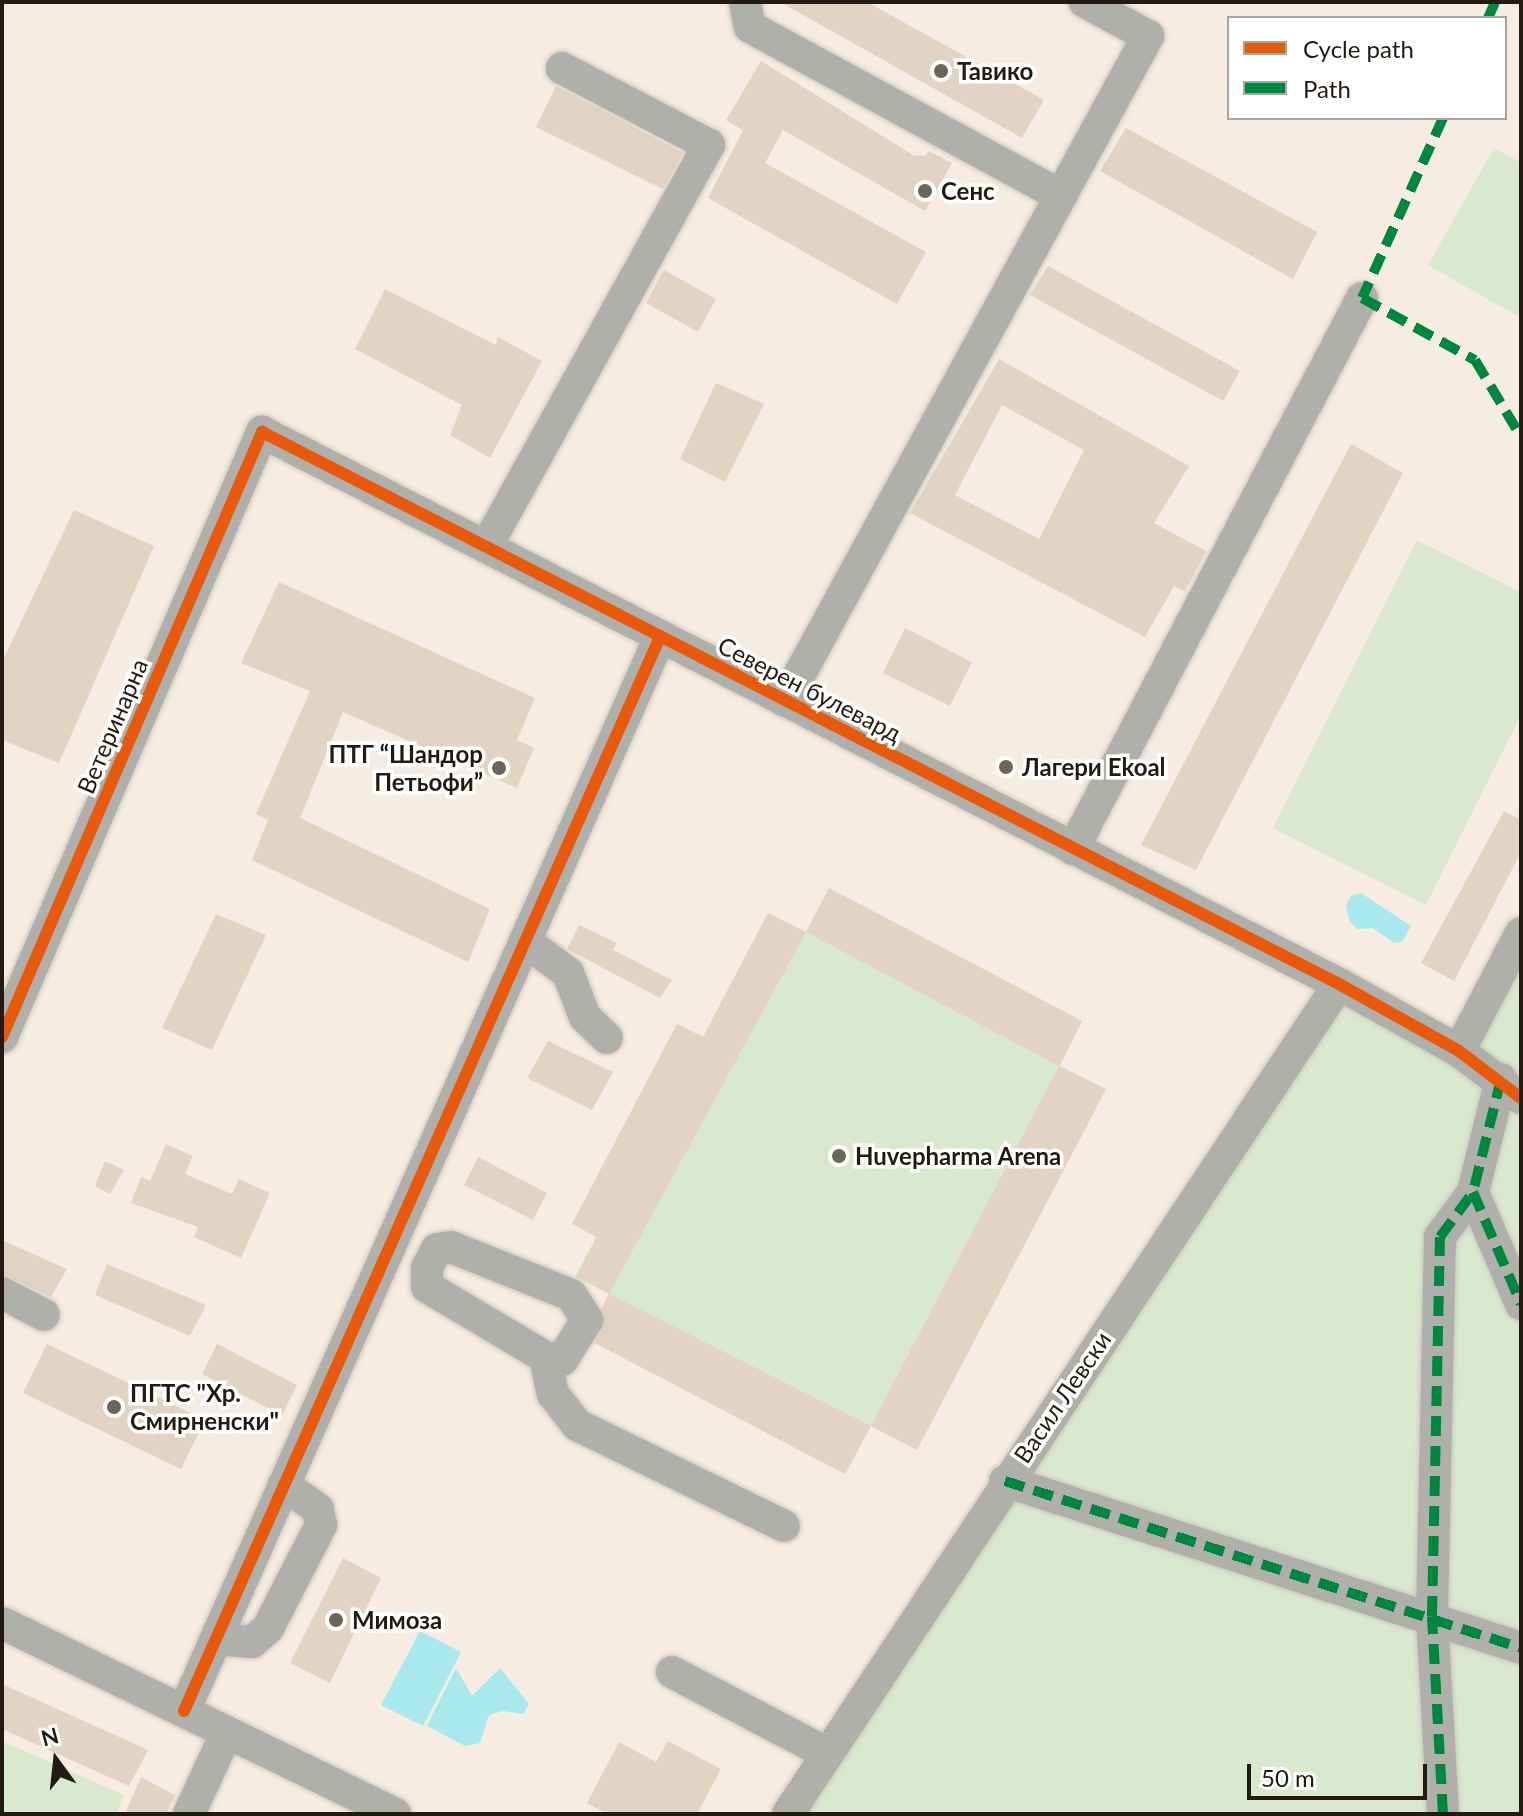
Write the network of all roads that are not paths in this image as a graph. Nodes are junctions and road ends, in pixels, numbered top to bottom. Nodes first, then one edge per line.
1 (745, 2) edge
2 (1085, 2) edge
3 (562, 68) dead end
4 (1061, 196) junction
5 (1362, 298) dead end
6 (262, 432) joint
7 (486, 547) junction
8 (660, 637) junction
9 (785, 701) junction
10 (1073, 849) junction
11 (1521, 933) edge
12 (525, 941) junction
13 (15, 974) edge
14 (1339, 984) junction
15 (2, 1037) edge
16 (607, 1038) dead end
17 (1459, 1051) junction
18 (1516, 1092) edge
19 (1473, 1192) junction
20 (386, 1254) junction
21 (427, 1268) junction
22 (2, 1293) edge
23 (1521, 1304) edge
24 (44, 1315) dead end
25 (545, 1357) junction
26 (1005, 1481) junction
27 (284, 1485) junction
28 (784, 1526) dead end
29 (1432, 1616) junction
30 (2, 1623) edge
31 (216, 1639) junction
32 (1521, 1648) edge
33 (672, 1672) dead end
34 (184, 1711) junction
35 (227, 1732) junction
36 (828, 1754) junction
37 (189, 1814) edge
38 (395, 1814) edge
39 (788, 1814) edge
40 (1443, 1814) edge

1 - 4 street
2 - 4 street
3 - 7 street
4 - 9 street
5 - 10 street
6 - 7 street, Северен булевард
6 - 13 street, Ветеринарна
7 - 8 street, Северен булевард
8 - 9 street, Северен булевард
8 - 12 street
9 - 10 street, Северен булевард
10 - 14 street, Северен булевард
11 - 17 street
12 - 16 street
12 - 20 street
13 - 15 street, Ветеринарна
14 - 17 street, Северен булевард
14 - 26 street, Васил Левски
17 - 18 street, Северен булевард
18 - 19 street
19 - 23 street
19 - 29 street
20 - 21 street
20 - 27 street
21 - 25 street
21 - 25 street
22 - 24 street
25 - 28 street
26 - 29 street
26 - 36 street, Васил Левски
27 - 31 street
27 - 31 street
29 - 32 street
29 - 40 street
30 - 34 street
31 - 34 street
33 - 36 street
34 - 35 street
35 - 37 street
35 - 38 street
36 - 39 street, Васил Левски

